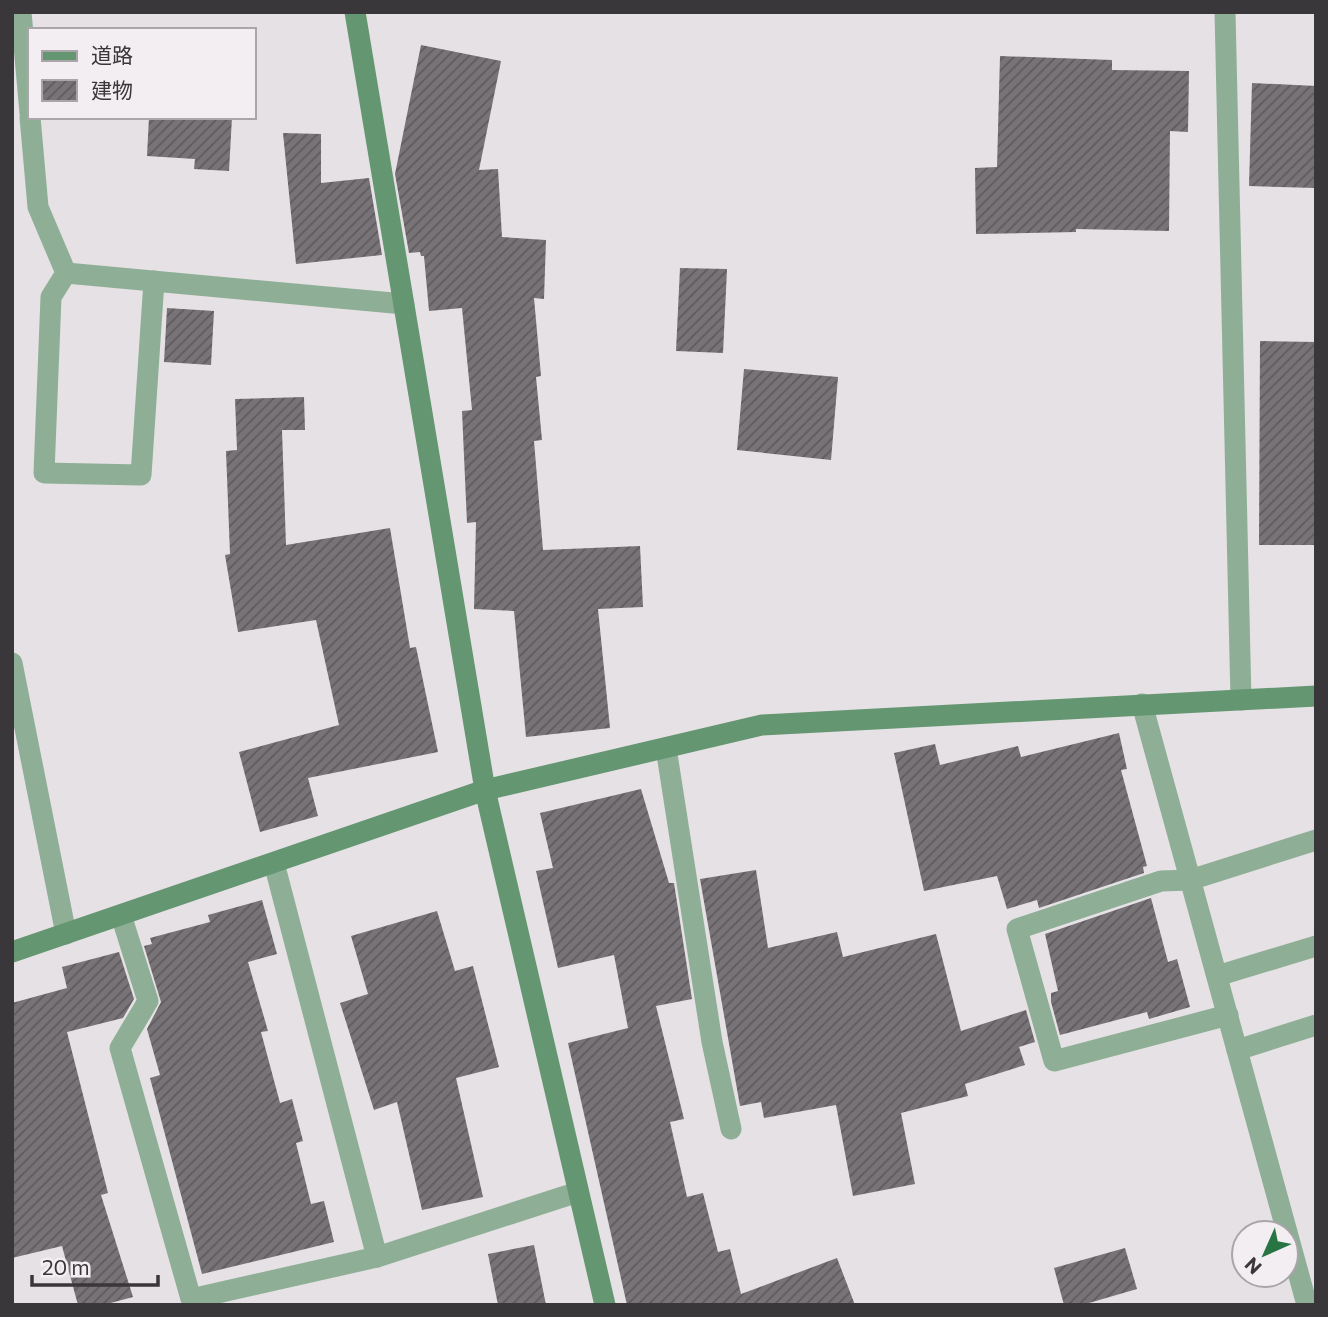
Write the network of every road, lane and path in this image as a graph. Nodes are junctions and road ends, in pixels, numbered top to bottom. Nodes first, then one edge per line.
1 (21, 12) edge
2 (355, 12) edge
3 (1225, 12) edge
4 (28, 92) edge
5 (30, 119) edge
6 (66, 273) junction
7 (154, 281) junction
8 (404, 304) junction
9 (12, 663) edge
10 (1316, 696) edge
11 (1241, 699) junction
12 (1143, 704) junction
13 (666, 748) junction
14 (485, 790) junction
15 (1316, 840) edge
16 (274, 863) junction
17 (1191, 880) junction
18 (121, 915) junction
19 (66, 934) junction
20 (1316, 946) edge
21 (12, 952) edge
22 (1217, 976) junction
23 (1228, 1015) junction
24 (1316, 1025) edge
25 (1237, 1050) junction
26 (730, 1129) dead end
27 (579, 1192) junction
28 (377, 1257) junction
29 (605, 1305) edge
30 (1307, 1305) edge

1 - 4 street
2 - 8 street
3 - 11 street
5 - 6 street
6 - 7 street
6 - 7 street
7 - 8 street
8 - 14 street
9 - 19 street
10 - 11 street
11 - 12 street
12 - 13 street
12 - 17 street
13 - 14 street
13 - 26 street
14 - 16 street
14 - 27 street
15 - 17 street
16 - 18 street
16 - 28 street
17 - 22 street
17 - 23 street
18 - 19 street
18 - 28 street
19 - 21 street
20 - 22 street
22 - 23 street
23 - 25 street
24 - 25 street
25 - 30 street
27 - 28 street
27 - 29 street

